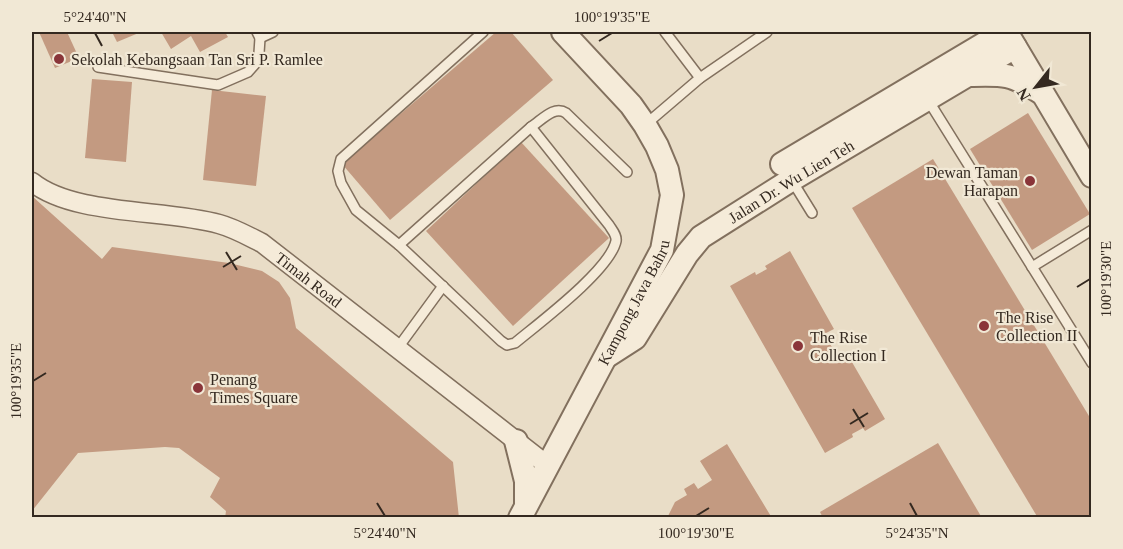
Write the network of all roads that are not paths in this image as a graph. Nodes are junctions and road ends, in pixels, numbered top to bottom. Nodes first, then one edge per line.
1 (273, 32) edge
2 (483, 32) edge
3 (563, 32) edge
4 (665, 32) edge
5 (767, 32) edge
6 (973, 32) edge
7 (258, 35) edge
8 (1008, 37) edge
9 (98, 66) dead end
10 (962, 68) junction
11 (700, 78) junction
12 (1044, 94) junction
13 (927, 98) junction
14 (645, 125) junction
15 (531, 127) junction
16 (627, 172) dead end
17 (787, 172) junction
18 (1092, 176) edge
19 (32, 182) edge
20 (812, 213) dead end
21 (1092, 230) edge
22 (399, 245) junction
23 (1032, 267) junction
24 (443, 286) junction
25 (397, 349) junction
26 (606, 357) junction
27 (1092, 363) edge
28 (516, 441) junction
29 (547, 465) junction
30 (523, 512) edge

1 - 7 lane
2 - 22 lane
3 - 14 street, Kampong Java Bahru
4 - 11 lane
5 - 11 lane
6 - 10 street
7 - 9 lane
8 - 10 street, Jalan Dr. Wu Lien Teh
8 - 12 street
10 - 12 street
10 - 13 street, Jalan Dr. Wu Lien Teh
10 - 17 street, Jalan Dr. Wu Lien Teh
11 - 14 lane
12 - 18 street
13 - 17 street, Jalan Dr. Wu Lien Teh
13 - 23 lane
14 - 26 street, Kampong Java Bahru
15 - 16 lane
15 - 22 lane
15 - 24 lane
17 - 20 lane
17 - 26 street, Jalan Dr. Wu Lien Teh
19 - 25 street, Timah Road
21 - 23 lane
22 - 24 lane
23 - 27 lane
24 - 25 lane
25 - 28 street, Timah Road
26 - 29 street, Kampong Java Bahru
28 - 29 street, Timah Road
28 - 30 street
29 - 30 street, Kampong Java Bahru

